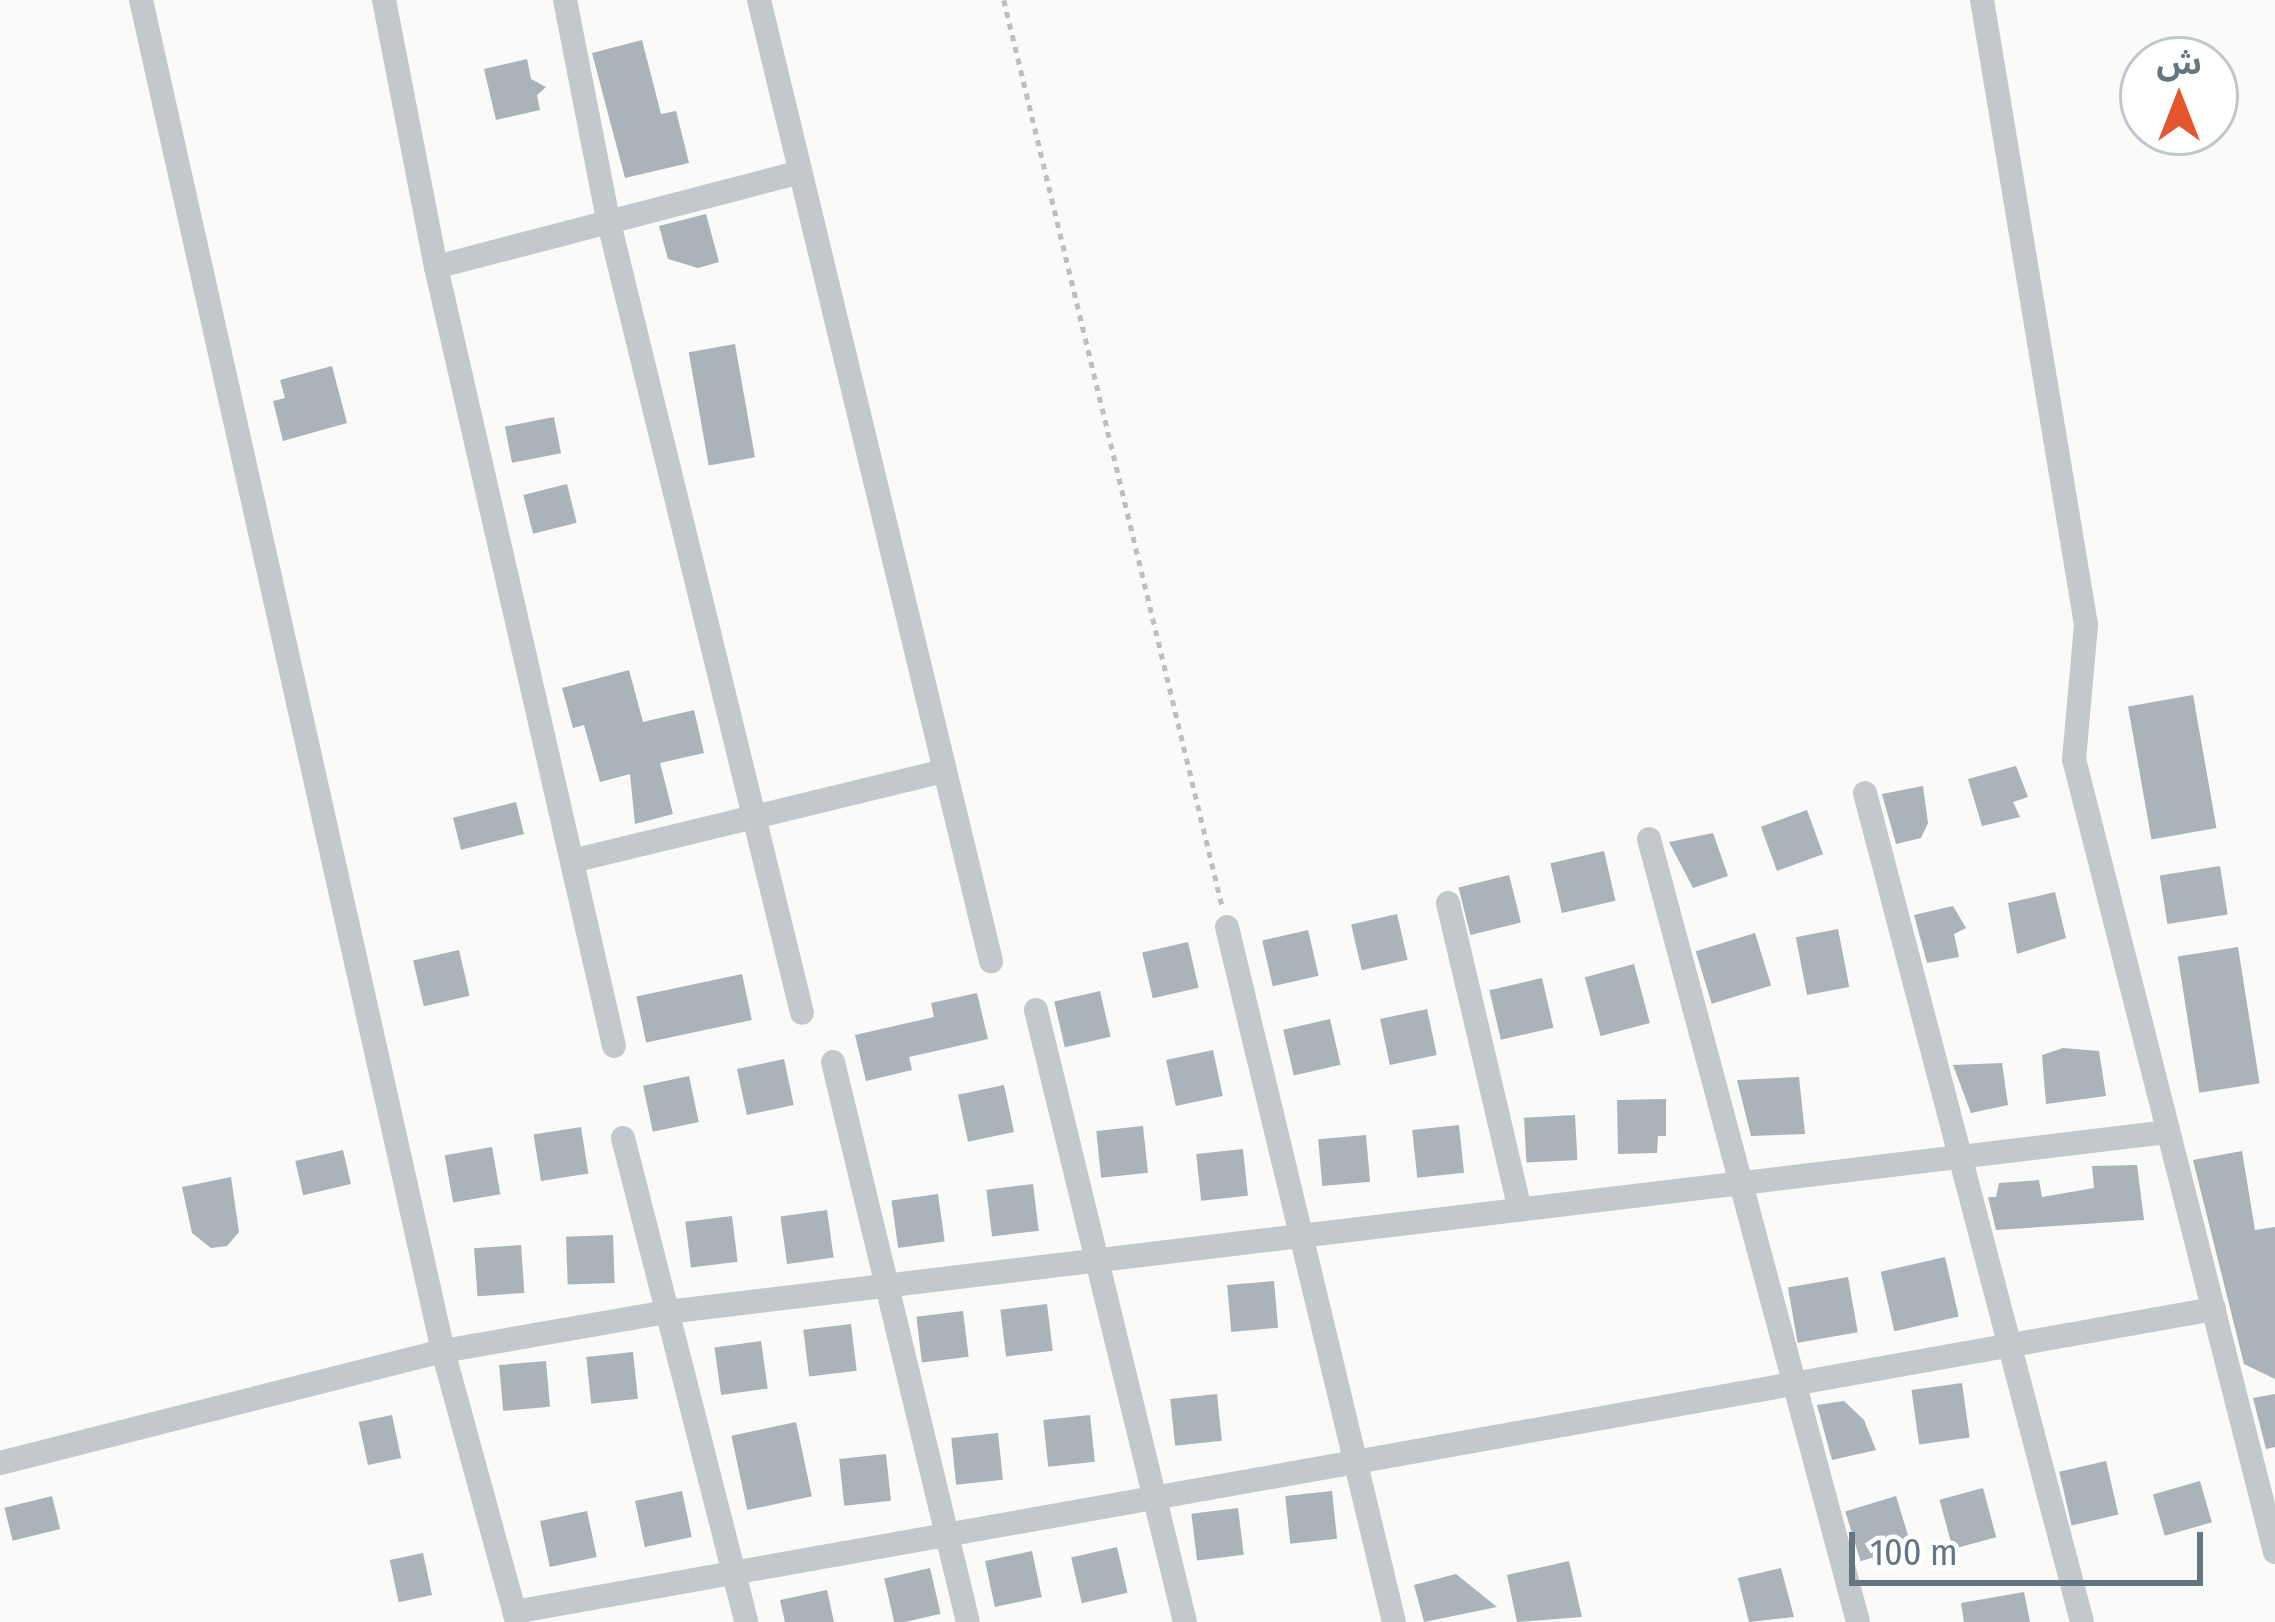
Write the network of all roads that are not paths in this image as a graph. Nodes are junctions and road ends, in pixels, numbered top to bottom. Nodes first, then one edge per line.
1 (141, 0) edge
2 (383, 0) edge
3 (565, 0) edge
4 (759, 0) edge
5 (1982, 0) edge
6 (796, 172) junction
7 (608, 219) junction
8 (436, 267) junction
9 (944, 771) junction
10 (1864, 793) dead end
11 (751, 817) junction
12 (1648, 839) dead end
13 (572, 861) junction
14 (1448, 903) dead end
15 (1227, 927) road end
16 (992, 961) dead end
17 (1036, 1010) dead end
18 (802, 1013) dead end
19 (614, 1046) dead end
20 (833, 1062) dead end
21 (2168, 1132) junction
22 (623, 1138) dead end
23 (1960, 1157) junction
24 (1740, 1183) junction
25 (1520, 1210) junction
26 (1301, 1236) junction
27 (1097, 1261) junction
28 (888, 1286) junction
29 (2214, 1309) junction
30 (668, 1312) junction
31 (2010, 1346) junction
32 (442, 1351) junction
33 (1794, 1384) junction
34 (1356, 1462) junction
35 (0, 1463) edge
36 (1155, 1497) junction
37 (947, 1534) junction
38 (2275, 1552) edge
39 (733, 1572) junction
40 (516, 1617) edge
41 (746, 1622) edge
42 (968, 1622) edge
43 (1185, 1622) edge
44 (1394, 1622) edge
45 (1858, 1622) edge
46 (2082, 1622) edge

1 - 32 street
2 - 8 street
3 - 7 street
4 - 6 street
5 - 21 street
6 - 7 street
6 - 9 street
7 - 8 street
7 - 11 street
8 - 13 street
9 - 11 street
9 - 16 street
10 - 23 street
11 - 13 street
11 - 18 street
12 - 24 street
13 - 19 street
14 - 25 street
15 - 26 street
17 - 27 street
20 - 28 street
21 - 23 street
21 - 29 street
22 - 30 street
23 - 24 street
23 - 31 street
24 - 25 street
24 - 33 street
25 - 26 street
26 - 27 street
26 - 34 street
27 - 28 street
27 - 36 street
28 - 30 street
28 - 37 street
29 - 31 street
29 - 38 street
30 - 32 street
30 - 39 street
31 - 33 street
31 - 46 street
32 - 35 street
32 - 40 street
33 - 34 street
33 - 45 street
34 - 36 street
34 - 44 street
36 - 37 street
36 - 43 street
37 - 39 street
37 - 42 street
39 - 40 street
39 - 41 street

